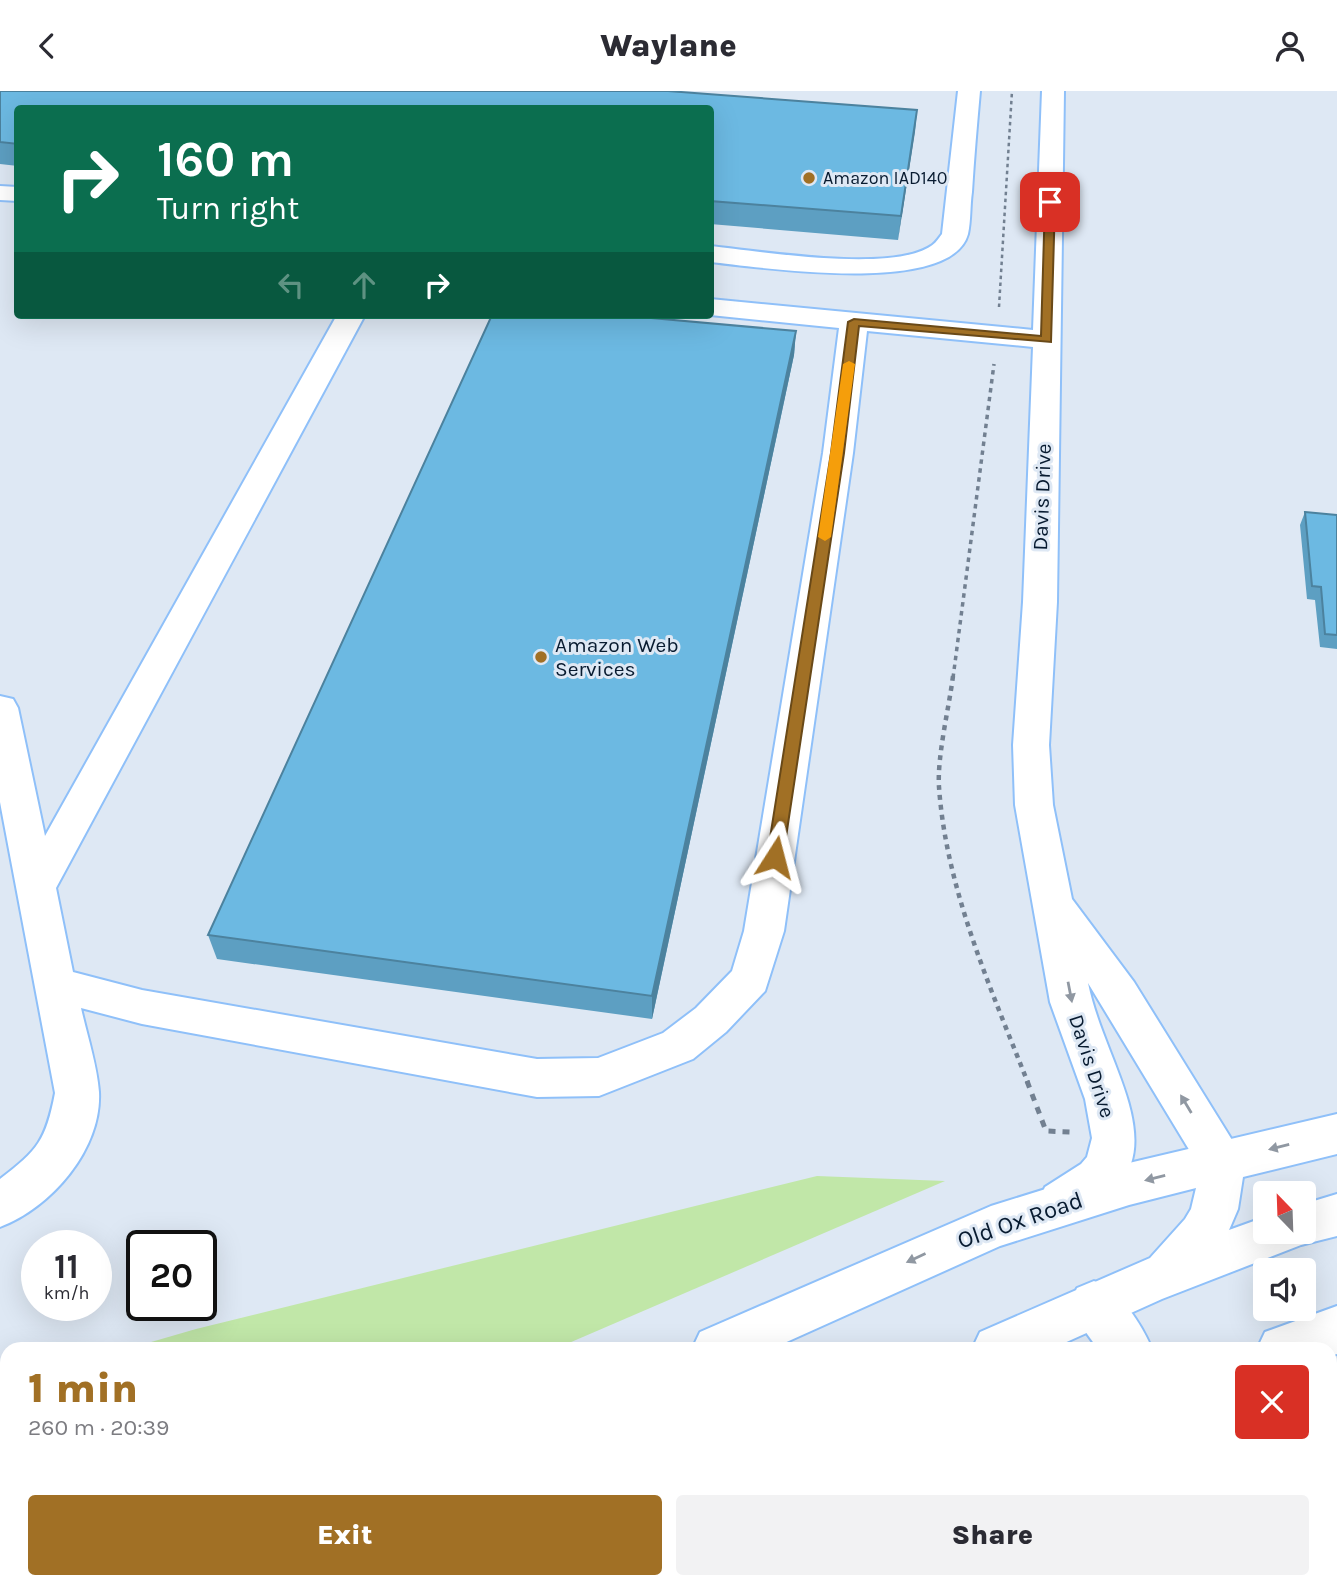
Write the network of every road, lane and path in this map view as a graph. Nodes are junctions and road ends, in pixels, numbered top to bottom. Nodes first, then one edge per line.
1 (969, 91) edge
2 (1012, 91) edge
3 (1053, 91) edge
4 (714, 254) edge
5 (714, 307) edge
6 (349, 319) edge
7 (854, 322) junction
8 (997, 337) junction
9 (1047, 340) junction
10 (0, 708) edge
11 (36, 888) junction
12 (1053, 901) junction
13 (55, 984) junction
14 (1077, 1133) dead end
15 (1337, 1134) edge
16 (1221, 1162) junction
17 (1056, 1205) junction
18 (0, 1206) edge
19 (1337, 1215) edge
20 (1316, 1221) edge
21 (1253, 1243) edge
22 (1149, 1281) junction
23 (1094, 1304) junction
24 (1337, 1330) edge
25 (733, 1342) edge
26 (1012, 1342) edge
27 (1122, 1342) edge
28 (1302, 1342) edge

1 - 4 street
2 - 8 path
3 - 9 street, Davis Drive
5 - 7 street
6 - 11 street
7 - 8 street
7 - 13 street
8 - 9 street
8 - 14 path
9 - 12 street, Davis Drive
10 - 11 street
11 - 13 street
16 -> 12 street, Davis Drive
12 -> 17 street, Davis Drive
13 - 18 street
15 -> 16 street, Old Ox Road
16 -> 17 street, Old Ox Road
16 - 22 street
17 -> 25 street, Old Ox Road
19 - 20 street
21 - 22 street
22 - 23 street
23 - 26 street
23 - 27 street
24 - 28 street

